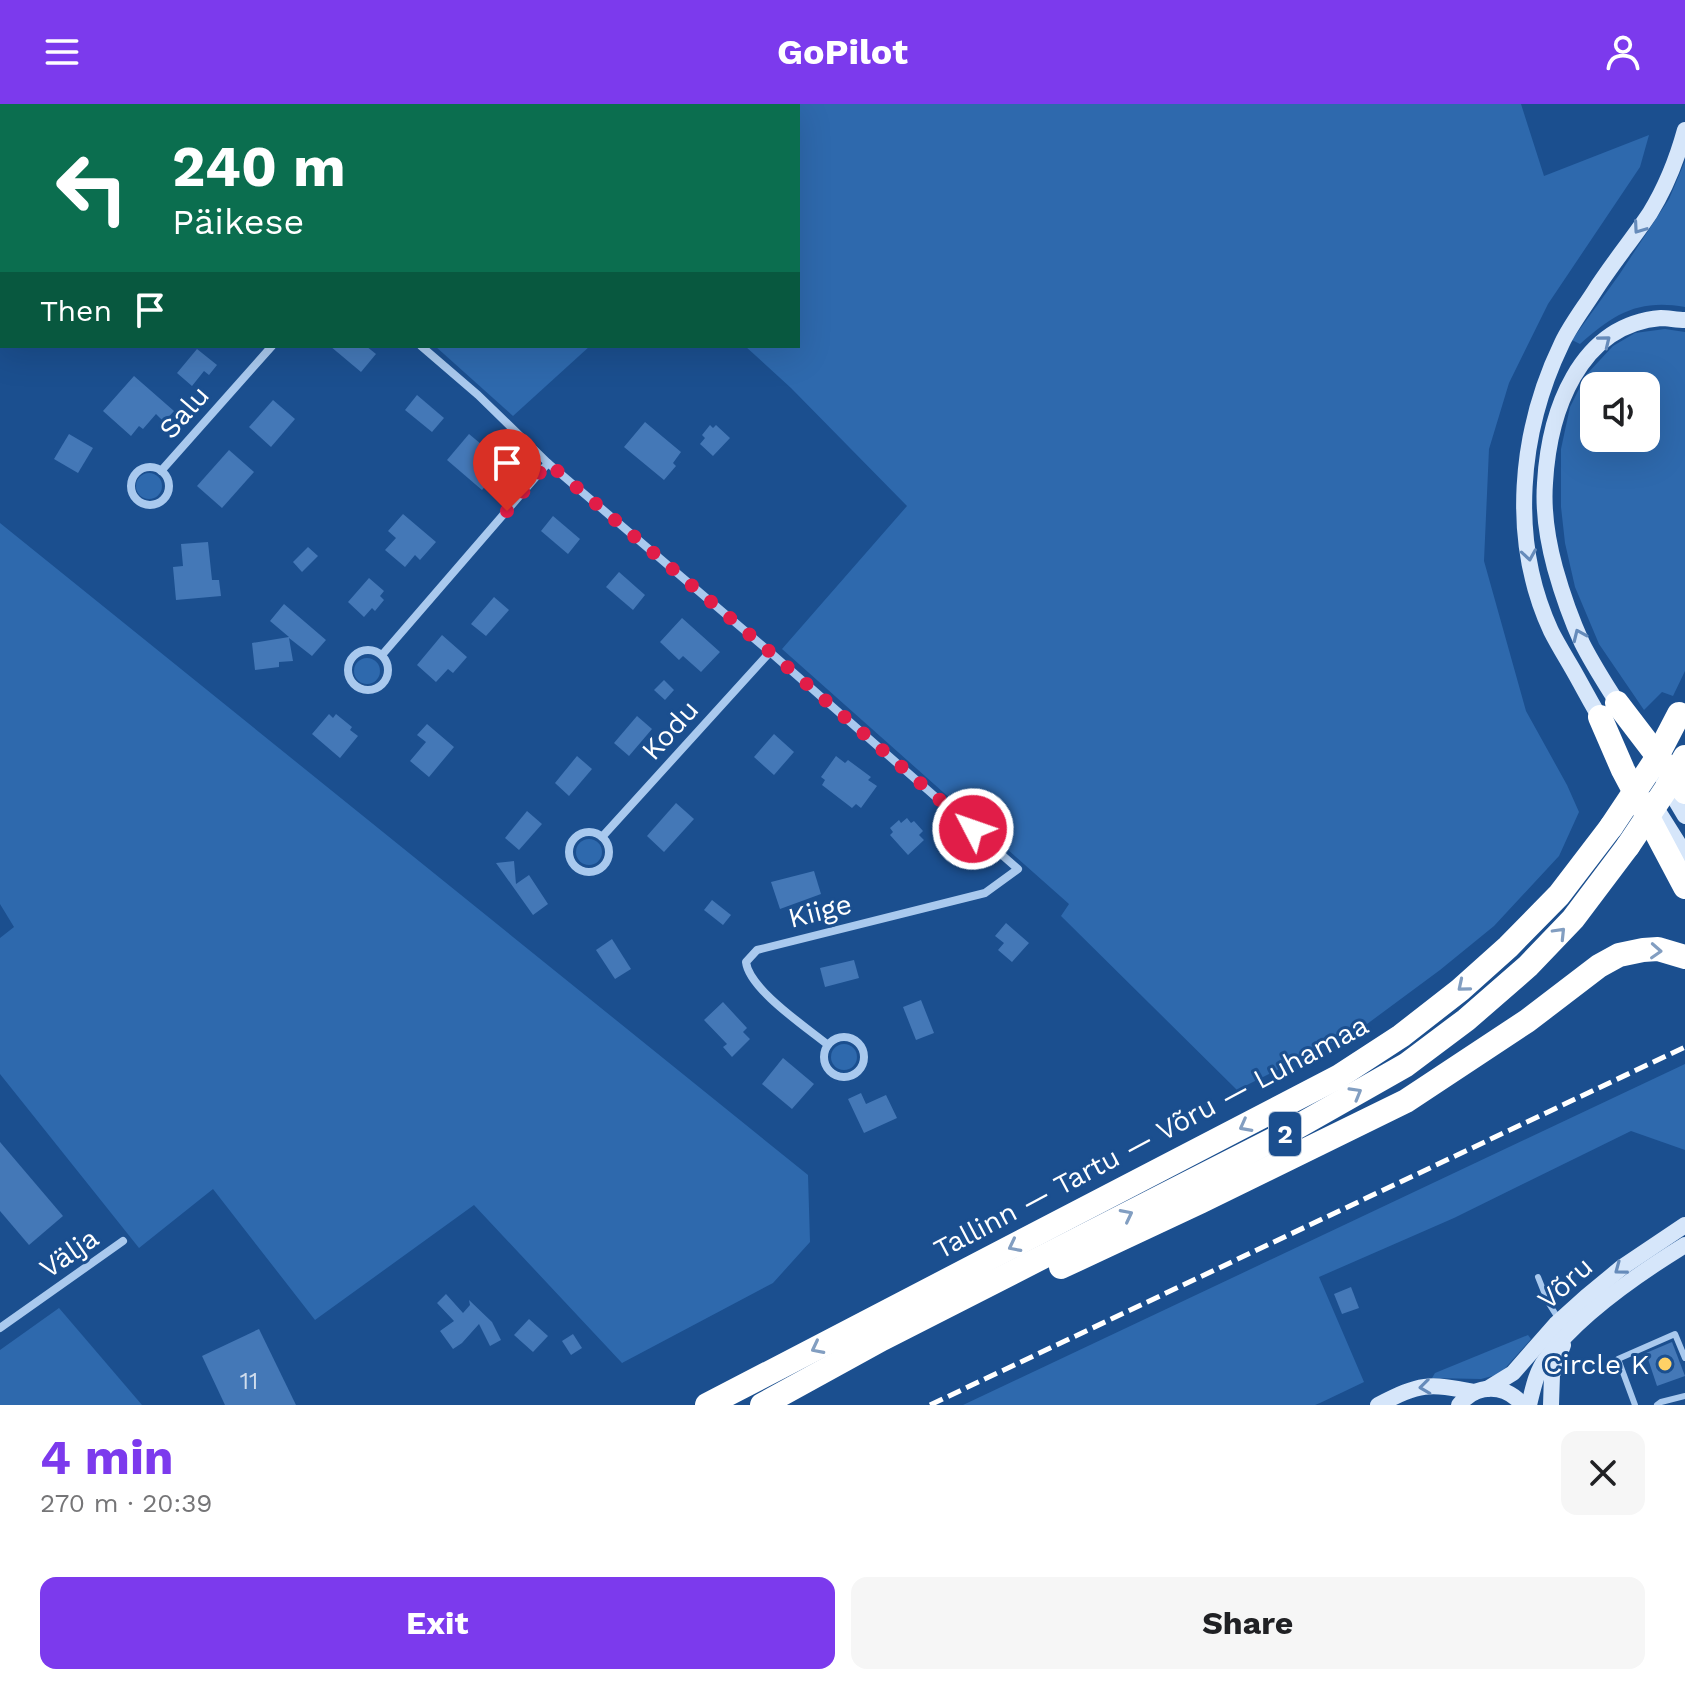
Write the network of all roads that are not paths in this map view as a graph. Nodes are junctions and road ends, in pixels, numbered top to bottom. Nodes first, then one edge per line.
1 (1685, 130) edge
2 (1685, 320) edge
3 (270, 348) edge
4 (423, 348) edge
5 (548, 463) junction
6 (161, 471) junction
7 (770, 652) junction
8 (382, 655) junction
9 (1682, 708) edge
10 (1608, 710) junction
11 (1685, 757) edge
12 (1685, 792) edge
13 (1685, 816) edge
14 (602, 837) junction
15 (1685, 854) edge
16 (1685, 887) edge
17 (1685, 957) edge
18 (828, 1045) junction
19 (1685, 1225) edge
20 (123, 1241) dead end
21 (1685, 1245) edge
22 (1538, 1277) dead end
23 (0, 1328) edge
24 (1564, 1328) junction
25 (1685, 1329) edge
26 (1675, 1334) junction
27 (882, 1339) junction
28 (1685, 1358) edge
29 (1481, 1390) junction
30 (1685, 1396) edge
31 (707, 1405) edge
32 (762, 1405) edge
33 (1378, 1405) edge
34 (1459, 1405) edge
35 (1526, 1405) edge
36 (1551, 1405) edge
37 (1635, 1405) edge
38 (1657, 1405) edge

1 -> 10 main road
10 -> 2 main road
3 - 6 street, Salu
4 - 5 street
5 - 7 street
5 - 8 street
6 - 6 street, Salu
7 - 14 street, Kodu
7 - 18 street, Kiige
8 - 8 street
9 -> 31 highway, Tallinn — Tartu — Võru — Luhamaa / 2, bridge
10 - 12 highway
10 - 13 main road
10 - 15 main road
10 - 16 highway
27 -> 11 highway, Tallinn — Tartu — Võru — Luhamaa / 2, bridge
14 - 14 street, Kodu
27 -> 17 highway
18 - 18 street, Kiige
19 -> 24 main road, Võru
20 - 23 street, Välja
21 - 24 main road, Võru
22 - 24 lane
24 - 29 main road, Võru
24 - 35 main road, Võru
24 - 36 main road
25 - 26 lane
26 - 28 lane
26 - 37 lane
27 - 32 highway, Tallinn — Tartu — Võru — Luhamaa / 2
29 -> 33 main road
29 - 34 main road, Võru
29 - 35 main road
30 - 38 lane

